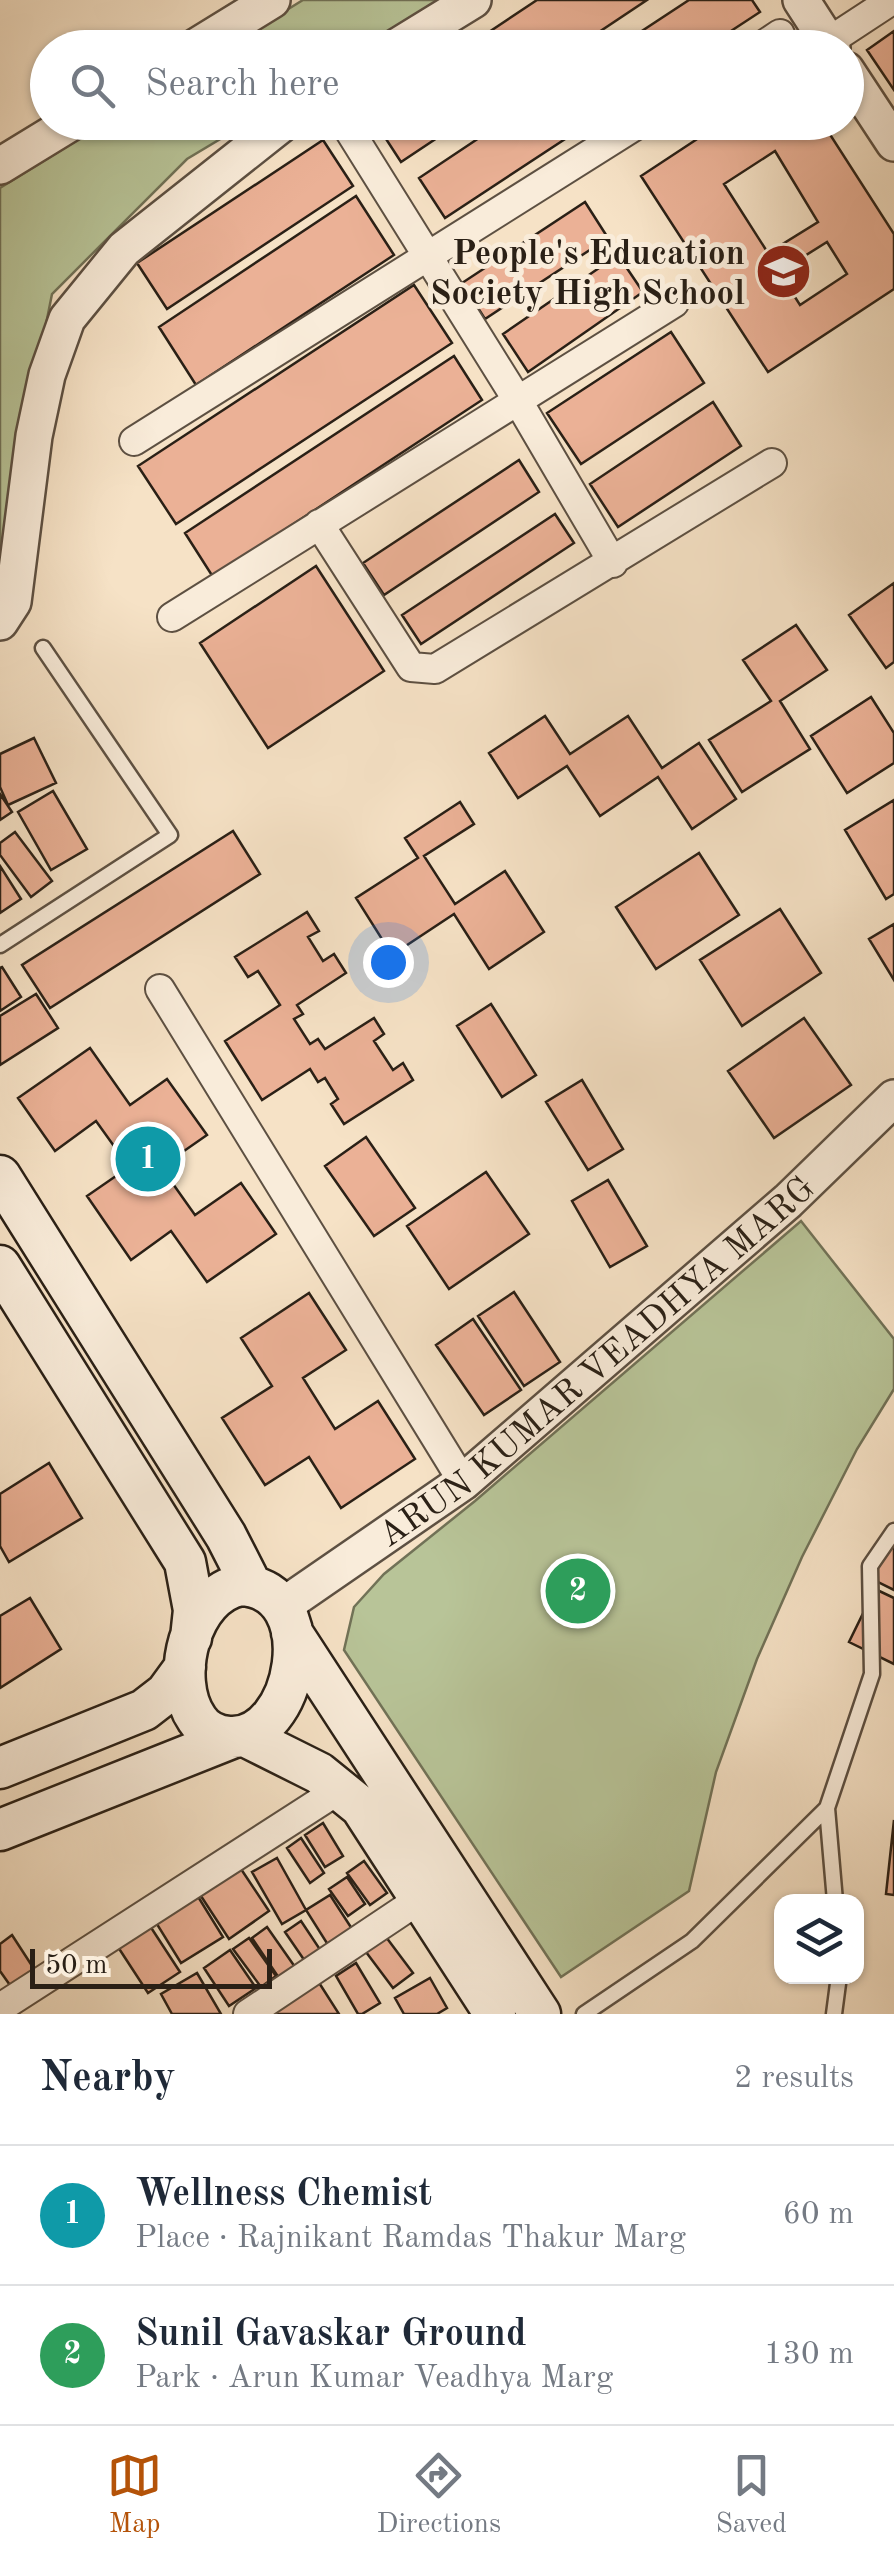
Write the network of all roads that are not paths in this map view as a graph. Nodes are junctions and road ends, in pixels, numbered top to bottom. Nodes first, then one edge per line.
1 (272, 0) edge
2 (473, 0) edge
3 (801, 0) edge
4 (892, 0) edge
5 (223, 30) edge
6 (424, 30) edge
7 (821, 30) edge
8 (860, 30) edge
9 (864, 96) edge
10 (43, 140) edge
11 (261, 140) edge
12 (355, 140) edge
13 (613, 140) edge
14 (894, 143) edge
15 (0, 166) edge
16 (429, 258) junction
17 (674, 304) dead end
18 (518, 401) junction
19 (134, 440) dead end
20 (772, 463) dead end
21 (319, 524) junction
22 (612, 563) junction
23 (172, 617) dead end
24 (0, 622) edge
25 (43, 648) dead end
26 (0, 945) edge
27 (160, 989) dead end
28 (894, 1098) edge
29 (0, 1176) edge
30 (0, 1266) edge
31 (464, 1482) junction
32 (894, 1530) edge
33 (275, 1608) junction
34 (188, 1652) junction
35 (240, 1736) junction
36 (0, 1768) edge
37 (340, 1789) junction
38 (827, 1808) junction
39 (0, 1830) edge
40 (834, 1894) edge
41 (420, 1899) junction
42 (838, 1984) edge
43 (0, 2008) edge
44 (485, 2011) edge
45 (248, 2014) edge
46 (540, 2014) edge
47 (584, 2014) edge
48 (834, 2014) edge

1 - 5 street
2 - 6 street
3 - 7 street
4 - 8 street
9 - 14 street
10 - 15 street
11 - 24 street
12 - 16 street
13 - 16 street
16 - 18 street
16 - 19 street
17 - 18 street
18 - 21 street
18 - 22 street
20 - 22 street
21 - 22 street
21 - 23 street
25 - 26 lane
27 - 31 street
28 - 31 street, ARUN KUMAR VEADHYA MARG
29 - 33 main road
30 - 34 main road
31 - 33 street, ARUN KUMAR VEADHYA MARG
32 - 38 lane
33 - 34 main road
33 - 35 main road
33 - 46 main road
34 - 35 main road
34 - 36 main road
35 - 37 main road
35 - 39 main road
37 - 41 main road
37 - 43 street
38 - 40 lane
38 - 47 lane
41 - 44 main road
41 - 45 street
42 - 48 lane

